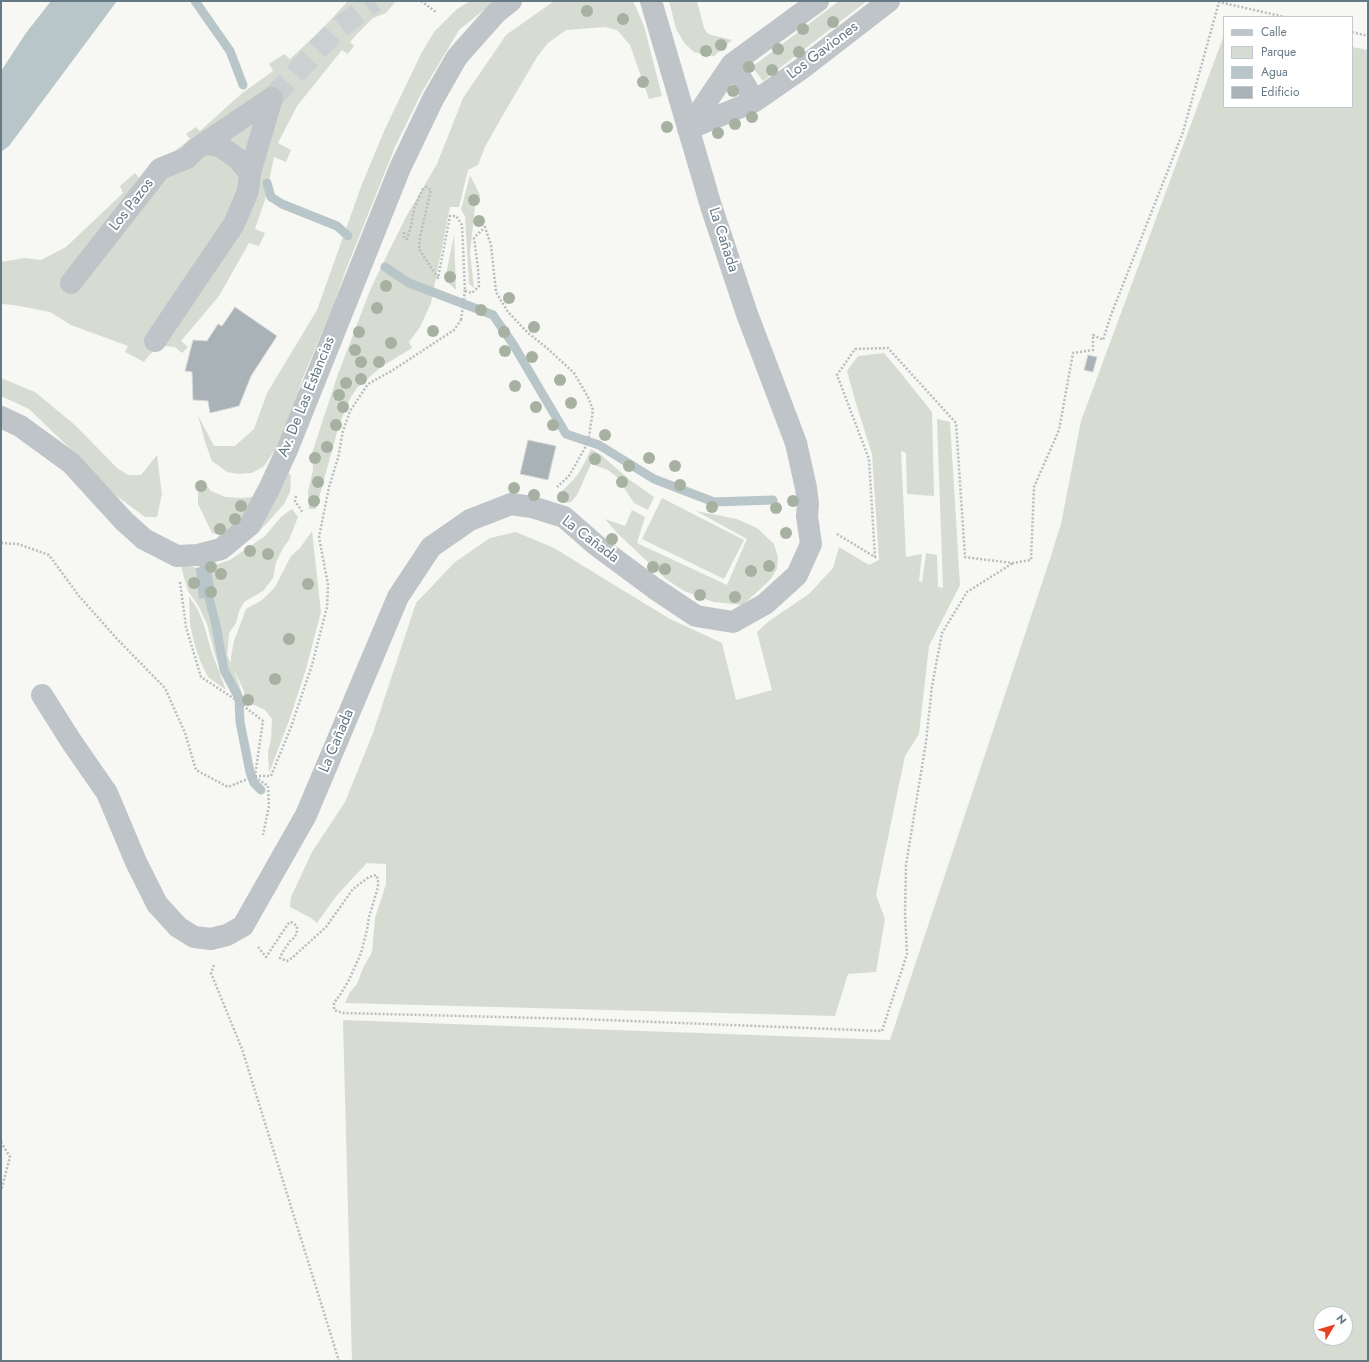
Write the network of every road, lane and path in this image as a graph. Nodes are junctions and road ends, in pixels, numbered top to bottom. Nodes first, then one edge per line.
1 (422, 1) edge
2 (511, 1) edge
3 (651, 1) edge
4 (818, 1) edge
5 (889, 1) edge
6 (436, 12) dead end
7 (1281, 16) edge
8 (1353, 32) edge
9 (1368, 36) edge
10 (732, 64) junction
11 (755, 101) junction
12 (688, 129) junction
13 (205, 143) junction
14 (250, 173) junction
15 (386, 203) junction
16 (71, 283) dead end
17 (466, 290) dead end
18 (155, 341) dead end
19 (1, 416) edge
20 (532, 507) junction
21 (807, 516) junction
22 (1, 543) edge
23 (177, 556) junction
24 (1013, 563) junction
25 (42, 695) dead end
26 (255, 776) junction
27 (270, 832) dead end
28 (235, 931) junction
29 (1, 1142) edge
30 (1, 1191) edge
31 (339, 1361) edge

1 - 6 path
2 - 15 street, Av. De Las Estancias
3 - 12 street, La Cañada
4 - 10 street
5 - 11 street, Los Gaviones
7 - 24 path
8 - 9 path
10 - 11 street
10 - 12 street
11 - 12 street, Los Gaviones
12 - 21 street, La Cañada
13 - 14 street
13 - 14 street, Los Pazos
13 - 16 street, Los Pazos
14 - 18 street, Los Pazos
15 - 20 path
15 - 23 street, Av. De Las Estancias
17 - 26 path, bridge
19 - 23 street, Av. De Las Estancias
20 - 21 street, La Cañada
20 - 28 street, La Cañada
21 - 24 path
22 - 26 path
23 - 26 path
24 - 28 path
25 - 28 street
26 - 27 path
28 - 31 path
29 - 30 path

